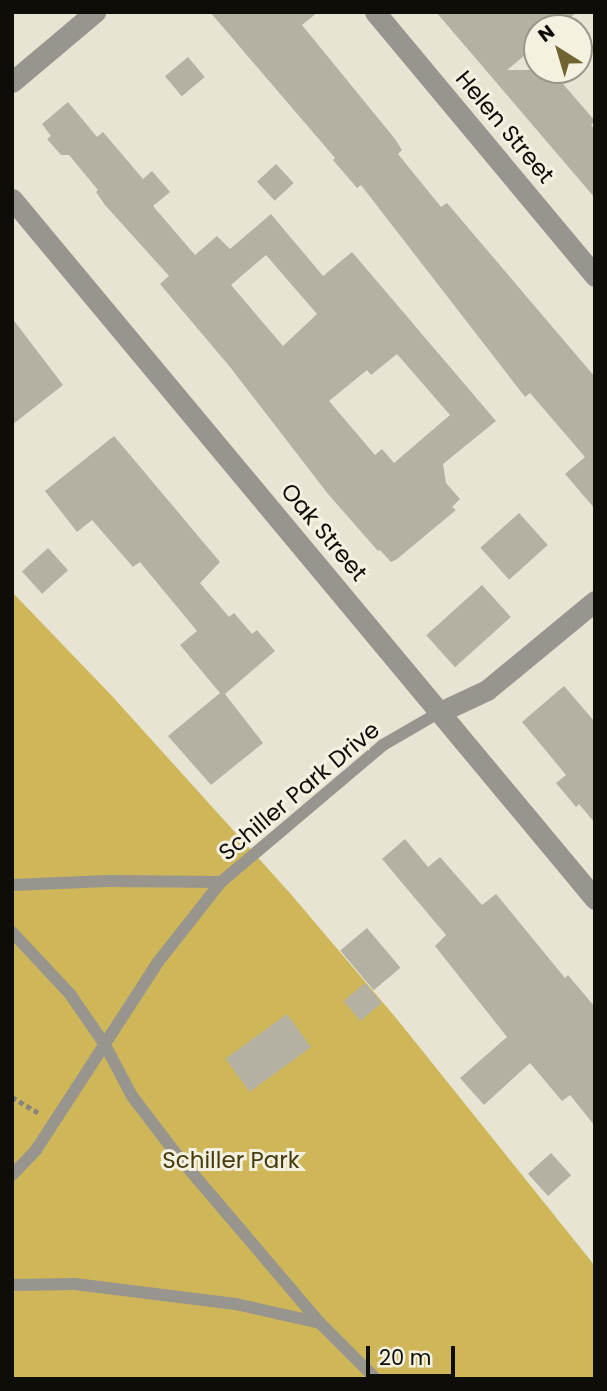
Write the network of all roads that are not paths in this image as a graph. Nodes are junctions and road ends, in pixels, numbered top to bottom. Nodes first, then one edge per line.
1 (95, 12) edge
2 (374, 12) edge
3 (12, 82) edge
4 (12, 200) edge
5 (595, 276) edge
6 (595, 601) edge
7 (440, 712) junction
8 (221, 882) junction
9 (12, 885) edge
10 (595, 899) edge
11 (12, 932) edge
12 (105, 1045) junction
13 (12, 1175) edge
14 (12, 1285) edge
15 (320, 1323) junction
16 (376, 1379) edge

1 - 3 street
2 - 5 street, Helen Street
4 - 7 street, Oak Street
6 - 7 street
7 - 8 lane, Schiller Park Drive
7 - 10 street, Oak Street
8 - 9 lane, Schiller Park Drive
8 - 12 lane
11 - 12 lane
12 - 13 lane
12 - 15 lane
14 - 15 lane
15 - 16 lane

